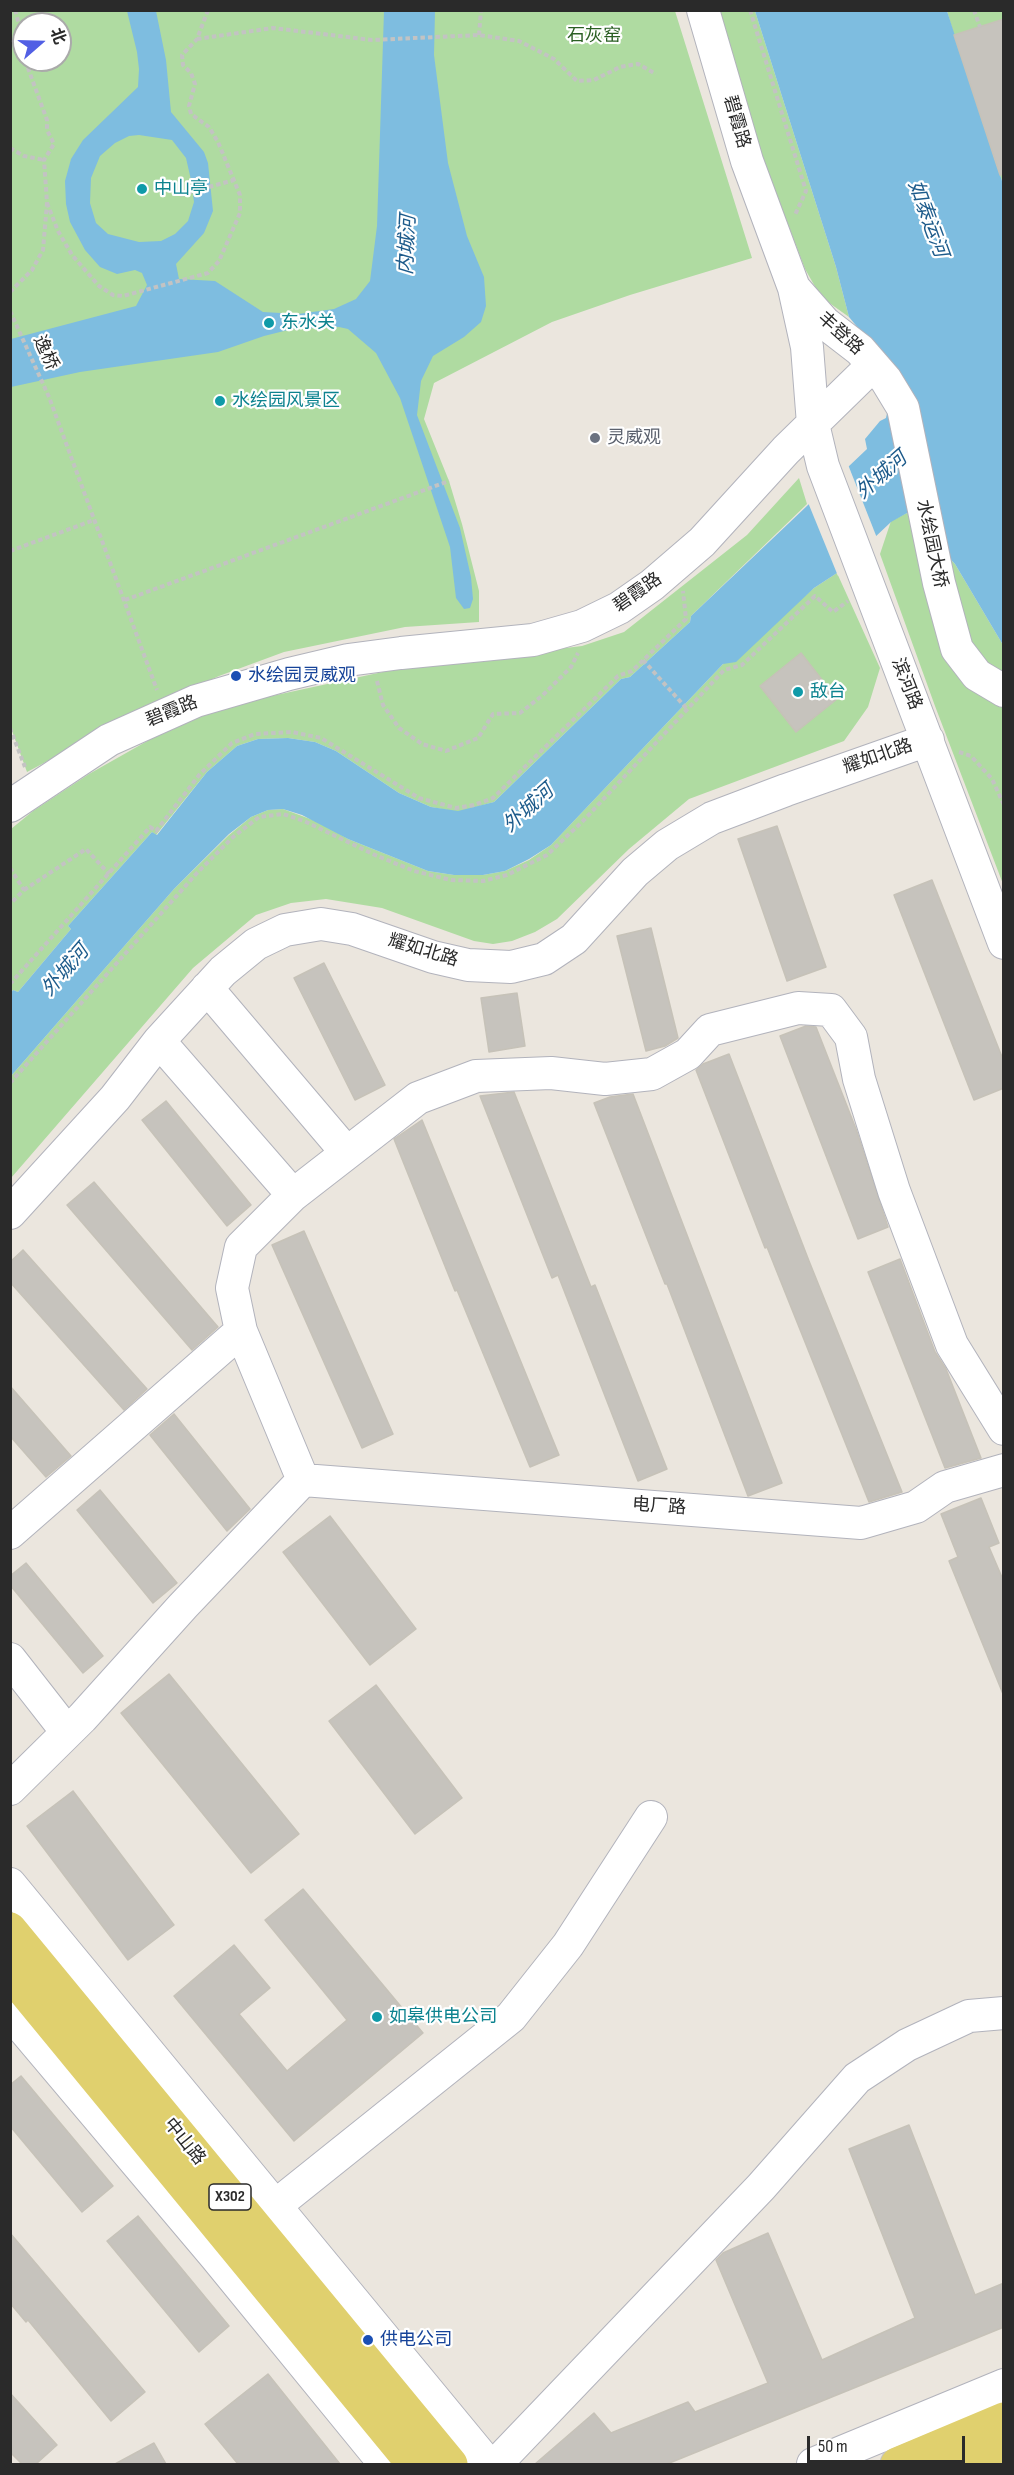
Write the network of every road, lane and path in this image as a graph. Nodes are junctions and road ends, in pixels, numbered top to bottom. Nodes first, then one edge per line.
1 (208, 10) edge
2 (481, 10) edge
3 (703, 10) edge
4 (750, 10) edge
5 (974, 10) edge
6 (980, 27) dead end
7 (479, 35) junction
8 (197, 39) junction
9 (29, 72) edge
10 (656, 74) dead end
11 (10, 148) edge
12 (44, 160) junction
13 (234, 180) junction
14 (180, 195) dead end
15 (47, 203) junction
16 (792, 222) dead end
17 (794, 288) junction
18 (10, 292) edge
19 (10, 311) edge
20 (879, 373) junction
21 (813, 424) junction
22 (449, 481) dead end
23 (95, 520) junction
24 (10, 551) edge
25 (681, 560) junction
26 (865, 575) junction
27 (125, 600) junction
28 (596, 620) junction
29 (372, 657) junction
30 (643, 660) junction
31 (1004, 691) edge
32 (688, 710) junction
33 (166, 713) junction
34 (10, 728) edge
35 (928, 740) junction
36 (35, 788) junction
37 (10, 806) edge
38 (1004, 806) edge
39 (10, 868) edge
40 (109, 874) junction
41 (24, 890) junction
42 (10, 904) edge
43 (1004, 943) edge
44 (10, 984) edge
45 (207, 988) junction
46 (159, 1041) junction
47 (10, 1083) edge
48 (347, 1153) junction
49 (293, 1196) junction
50 (10, 1213) edge
51 (241, 1331) junction
52 (1004, 1429) edge
53 (1004, 1470) edge
54 (303, 1480) junction
55 (10, 1533) edge
56 (10, 1659) edge
57 (67, 1732) junction
58 (10, 1790) edge
59 (651, 1817) dead end
60 (10, 1884) edge
61 (10, 1929) edge
62 (10, 1974) edge
63 (10, 2013) edge
64 (1004, 2013) edge
65 (264, 2215) junction
66 (1004, 2385) edge
67 (1004, 2419) edge
68 (1004, 2446) edge
69 (385, 2464) edge
70 (413, 2464) edge
71 (451, 2464) edge
72 (488, 2464) edge
73 (496, 2464) edge
74 (813, 2464) edge
75 (897, 2464) edge
76 (961, 2464) edge

1 - 8 path
2 - 7 path
3 - 17 street, 碧霞路
4 - 16 path
5 - 6 path
7 - 8 path
7 - 10 path
8 - 13 path
9 - 12 path
11 - 12 path
12 - 15 path
13 - 14 path
13 - 15 path
15 - 18 path
17 - 20 street, 丰登路
17 - 21 street, 碧霞路
19 - 23 path, 逸桥
20 - 21 street
20 - 31 street, 水绘园大桥
21 - 25 street, 碧霞路
21 - 26 street, 滨河路
22 - 27 path
23 - 24 path
23 - 27 path, 逸桥
25 - 28 street, 碧霞路
25 - 30 path
26 - 32 path
26 - 35 street, 滨河路
27 - 33 path, 逸桥
28 - 29 street, 碧霞路
28 - 29 path
29 - 33 street, 碧霞路
30 - 32 path
30 - 40 path
32 - 47 path
33 - 36 street, 碧霞路
34 - 36 path
35 - 38 path
35 - 43 street, 滨河路
35 - 45 street, 耀如北路
36 - 37 street, 碧霞路
39 - 41 path
40 - 41 path
40 - 44 path
41 - 42 path
45 - 46 street, 耀如北路
45 - 48 street
46 - 49 street
46 - 50 street, 耀如北路
48 - 49 street
48 - 52 street
49 - 51 street
51 - 54 street
51 - 55 street
53 - 54 street, 电厂路
54 - 57 street
56 - 57 street
57 - 58 street
59 - 65 street
60 - 65 street
61 - 65 main road, 中山路 / X302
62 - 70 main road, 中山路 / X302
63 - 69 street
64 - 73 street
65 - 71 main road, 中山路 / X302
65 - 72 street
66 - 74 street
67 - 75 main road
68 - 76 main road

